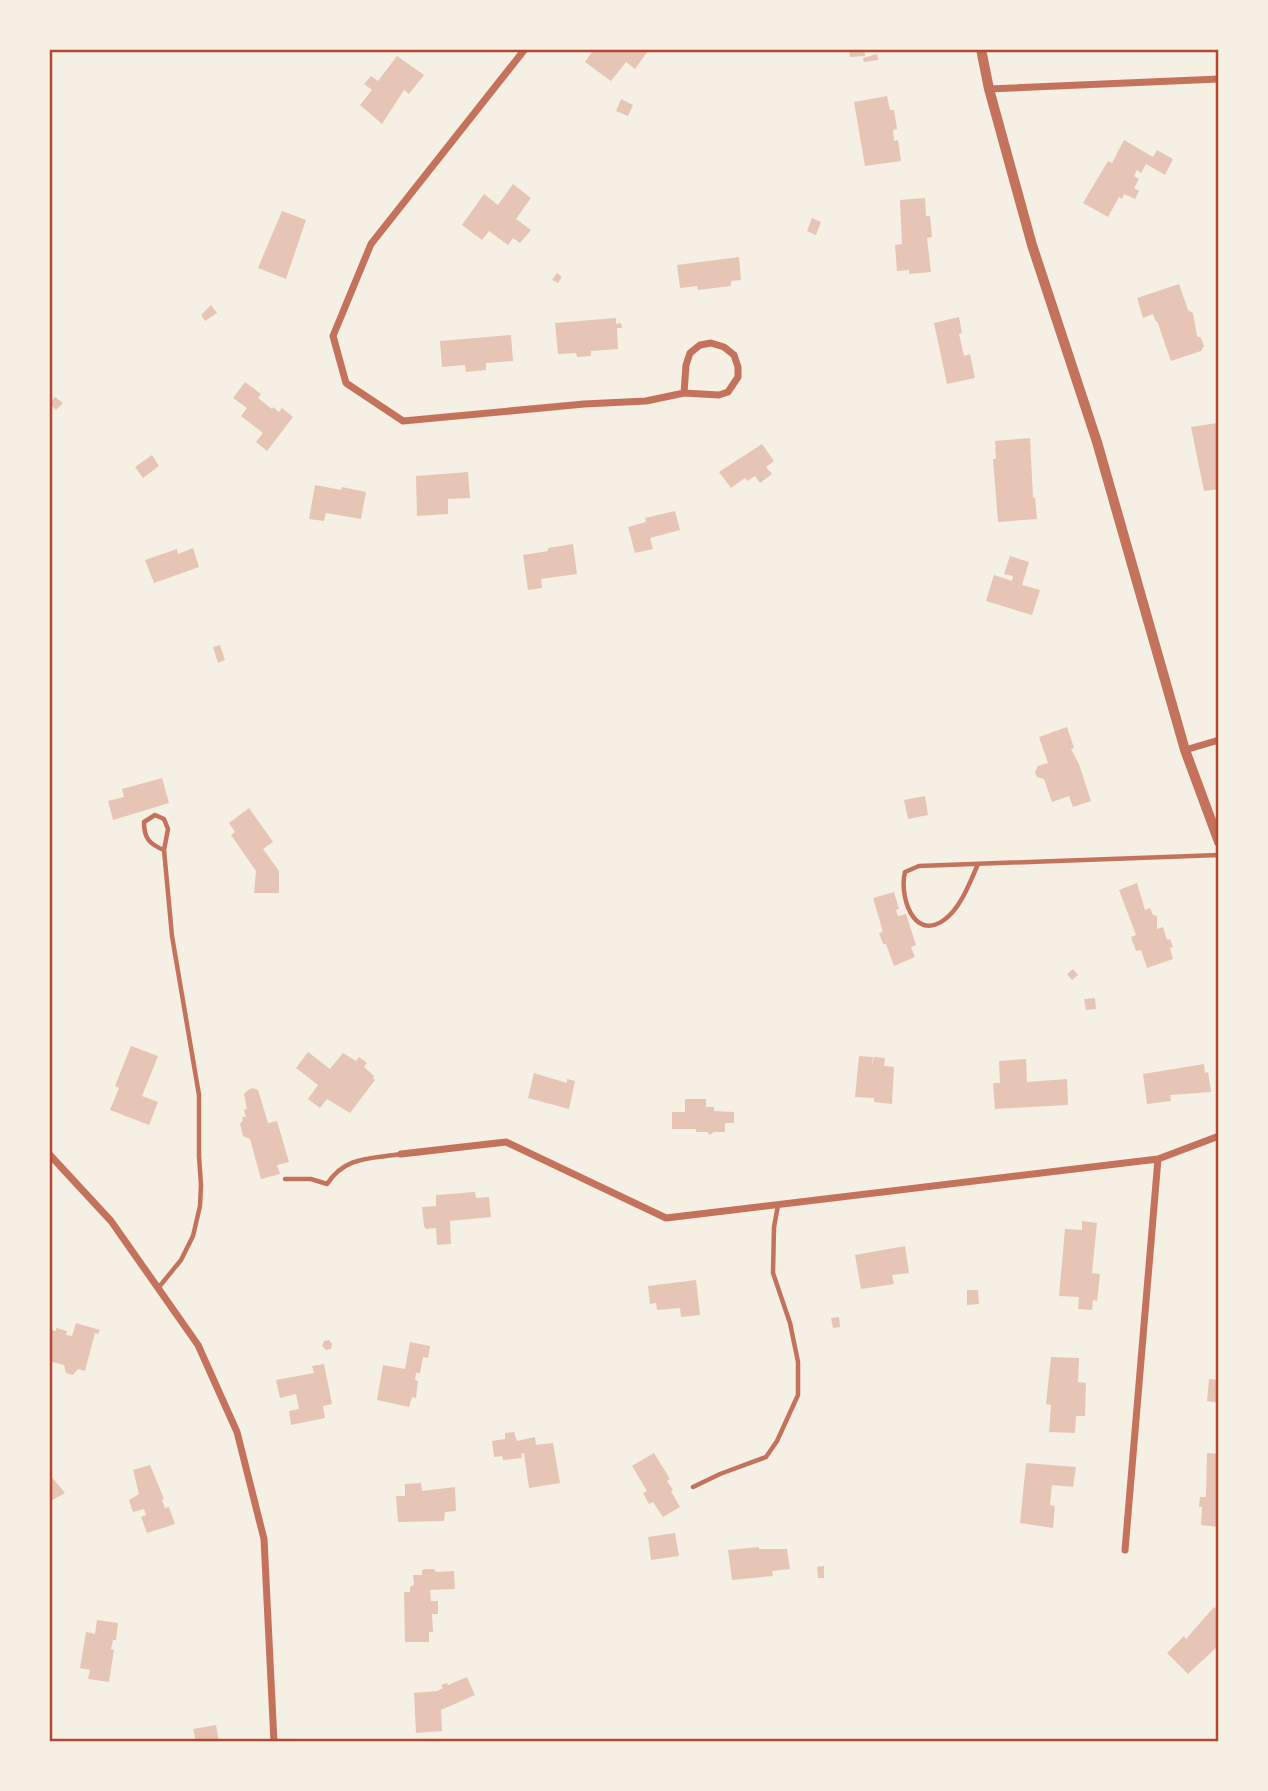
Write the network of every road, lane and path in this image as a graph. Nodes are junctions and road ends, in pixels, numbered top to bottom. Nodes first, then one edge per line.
1 (525, 49) edge
2 (981, 49) edge
3 (1219, 79) edge
4 (989, 89) junction
5 (684, 393) junction
6 (1219, 740) edge
7 (1185, 750) junction
8 (1219, 842) edge
9 (164, 850) junction
10 (1219, 855) edge
11 (978, 864) junction
12 (1219, 1136) edge
13 (49, 1154) edge
14 (401, 1154) joint
15 (1158, 1159) junction
16 (285, 1179) dead end
17 (778, 1204) junction
18 (159, 1287) junction
19 (693, 1487) dead end
20 (1125, 1550) dead end
21 (274, 1742) edge

1 - 5 street
2 - 4 street
3 - 4 street
4 - 7 street
5 - 5 street
6 - 7 street
7 - 8 street
9 - 9 lane
9 - 18 lane
10 - 11 lane
11 - 11 lane
12 - 15 street
13 - 18 street
14 - 16 lane
14 - 17 street
15 - 17 street
15 - 20 street
17 - 19 lane
18 - 21 street

